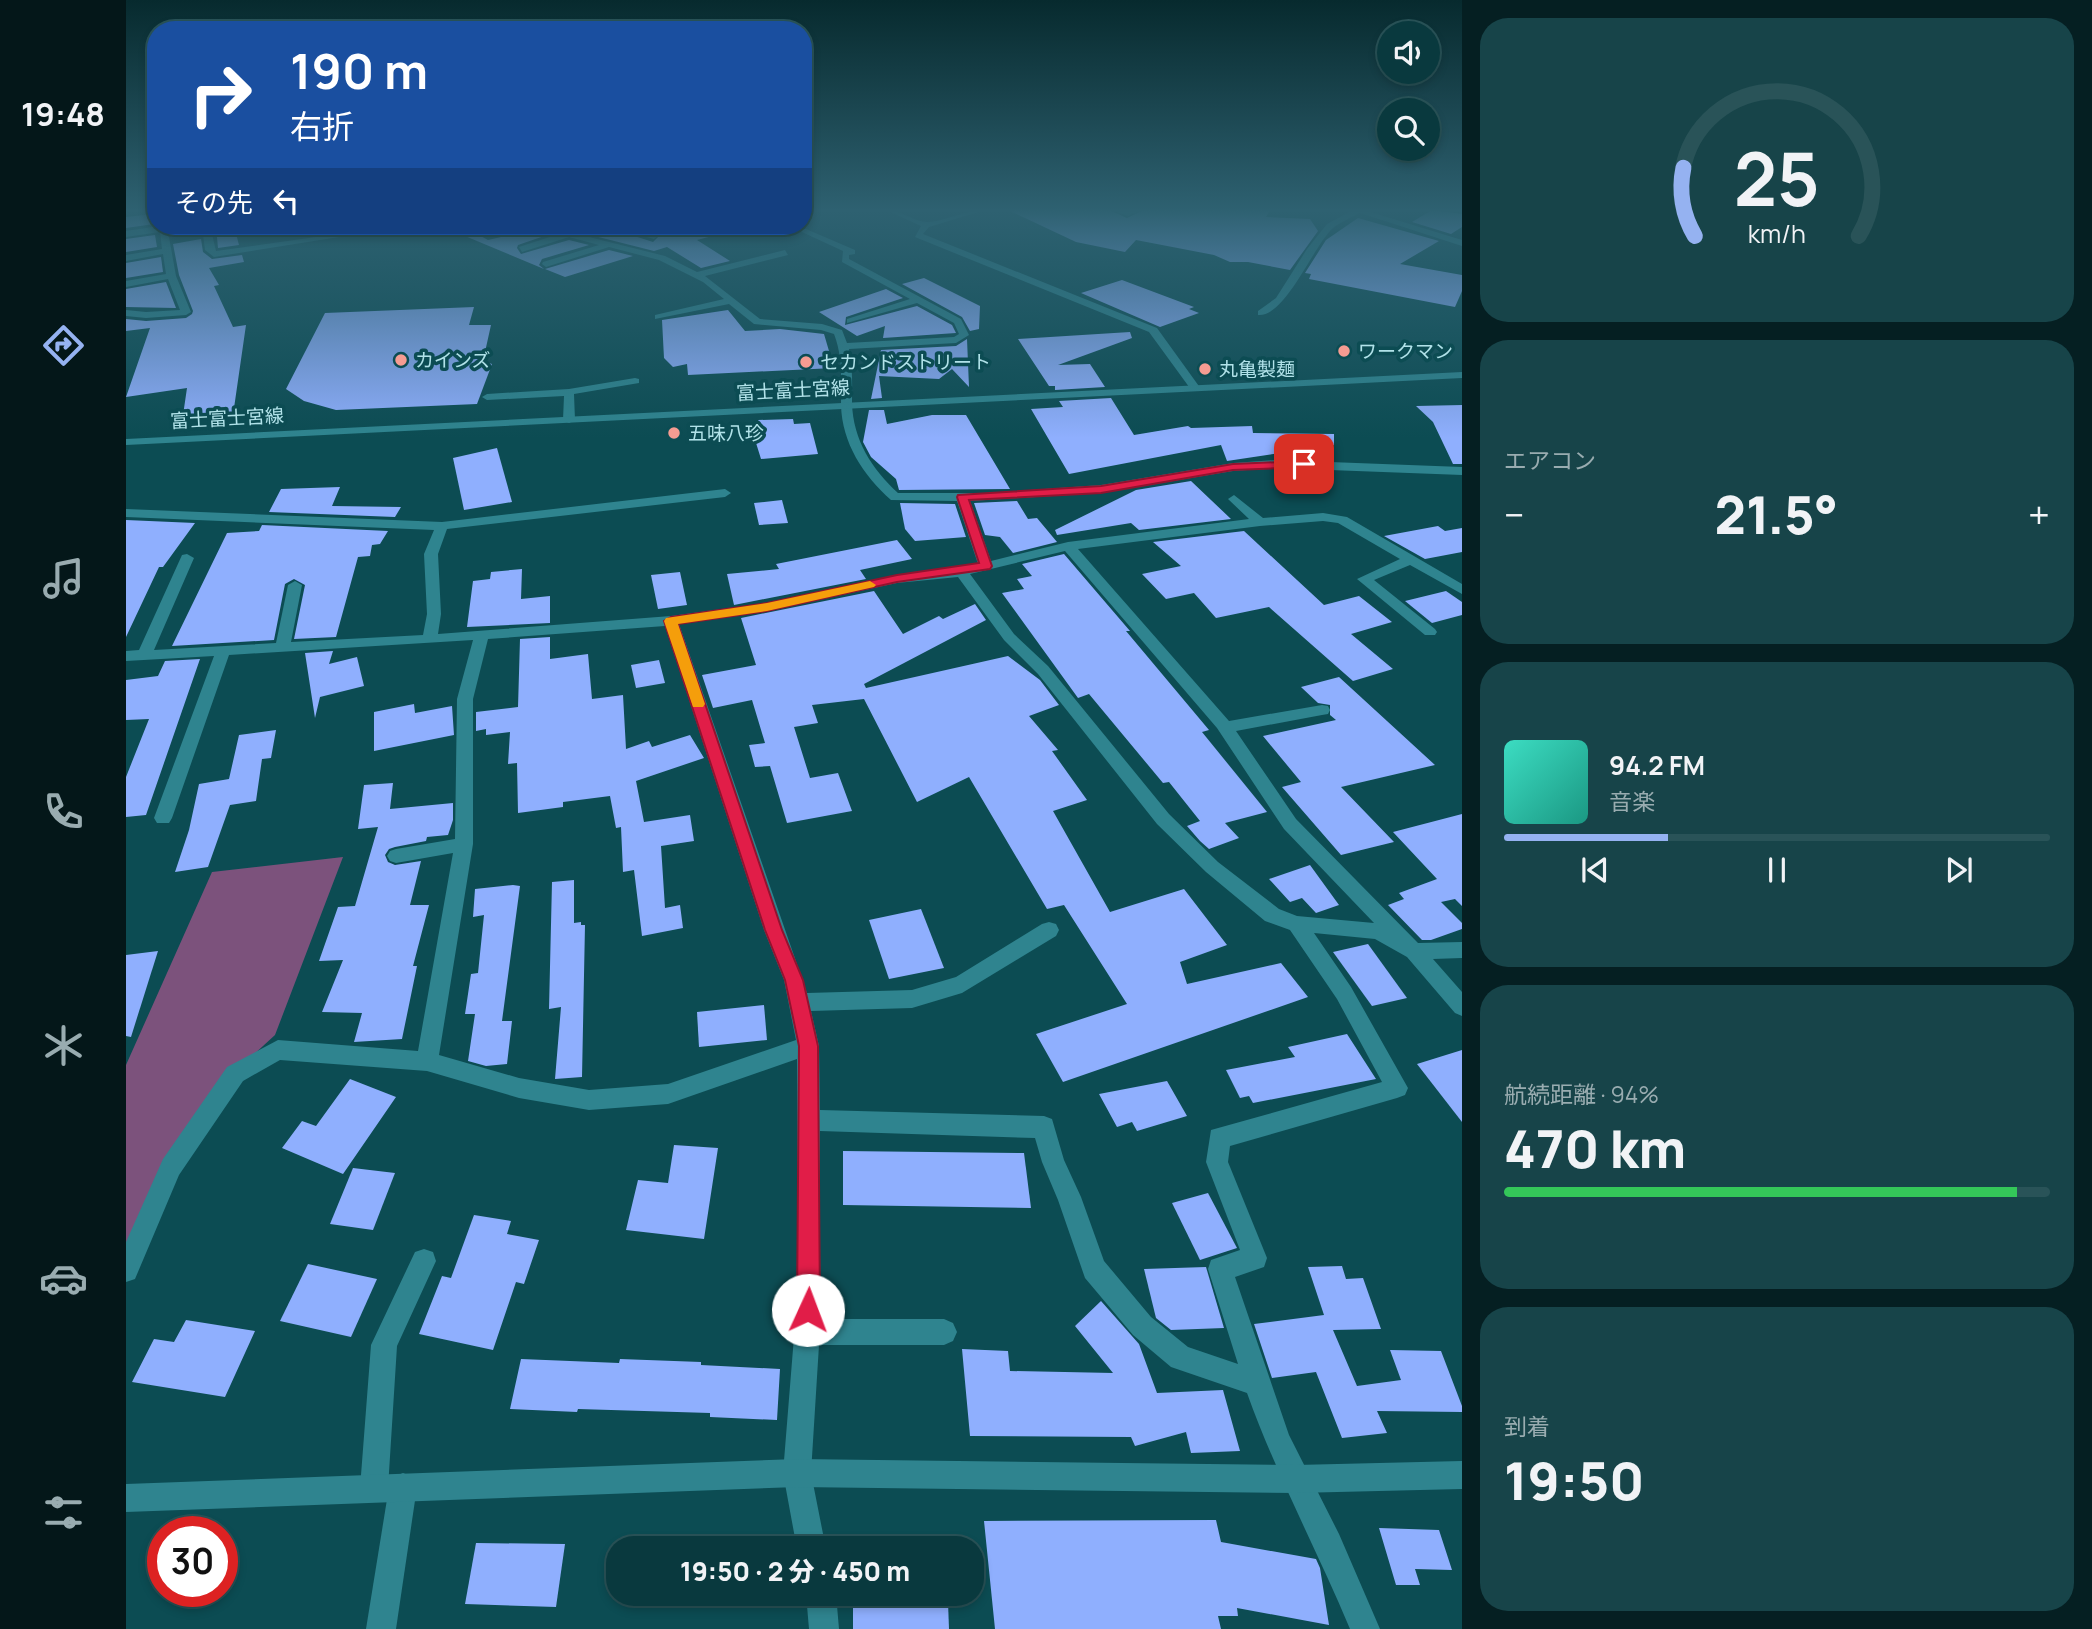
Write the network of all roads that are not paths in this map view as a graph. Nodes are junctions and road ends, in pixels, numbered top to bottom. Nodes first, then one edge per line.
1 (175, 286) edge
2 (711, 286) edge
3 (892, 286) edge
4 (1045, 286) edge
5 (1290, 286) edge
6 (917, 300) junction
7 (729, 301) junction
8 (126, 313) edge
9 (1261, 313) dead end
10 (658, 317) dead end
11 (850, 321) dead end
12 (845, 346) junction
13 (1462, 375) edge
14 (635, 381) dead end
15 (1196, 389) junction
16 (569, 392) junction
17 (487, 397) dead end
18 (847, 405) junction
19 (569, 420) junction
20 (126, 442) edge
21 (1462, 471) edge
22 (725, 493) dead end
23 (962, 497) junction
24 (1234, 499) dead end
25 (126, 513) edge
26 (1260, 522) junction
27 (442, 526) junction
28 (1068, 546) junction
29 (187, 558) dead end
30 (1413, 559) junction
31 (986, 566) junction
32 (962, 572) junction
33 (295, 585) dead end
34 (1462, 590) edge
35 (671, 621) junction
36 (1430, 632) dead end
37 (482, 636) junction
38 (430, 639) junction
39 (283, 647) junction
40 (223, 651) junction
41 (144, 655) junction
42 (126, 656) edge
43 (1322, 710) dead end
44 (1225, 727) junction
45 (163, 818) dead end
46 (464, 844) junction
47 (396, 856) dead end
48 (1297, 924) junction
49 (1049, 930) dead end
50 (1462, 950) edge
51 (1413, 951) junction
52 (799, 1002) junction
53 (1462, 1007) edge
54 (808, 1046) junction
55 (427, 1060) junction
56 (810, 1120) junction
57 (425, 1261) dead end
58 (126, 1270) edge
59 (807, 1332) junction
60 (944, 1332) dead end
61 (1257, 1383) junction
62 (797, 1473) junction
63 (1462, 1475) edge
64 (1296, 1479) junction
65 (403, 1487) junction
66 (374, 1488) junction
67 (126, 1498) edge
68 (809, 1536) edge
69 (822, 1606) edge
70 (381, 1629) edge
71 (824, 1629) edge
72 (1364, 1629) edge

1 - 8 street
2 - 7 street
3 - 6 street
4 - 15 street
5 - 9 street
6 - 11 street
6 - 12 street
7 - 10 street
7 - 12 street
12 - 18 street
13 - 15 street, 富士富士宮線
14 - 16 street
15 - 18 street, 富士富士宮線
16 - 17 street
16 - 19 street
18 - 19 street, 富士富士宮線
18 - 23 street
19 - 20 street, 富士富士宮線
21 - 23 street
22 - 27 street
23 - 31 street
24 - 26 street
25 - 27 street
26 - 28 street
26 - 30 street
27 - 38 street
28 - 31 street
28 - 44 street
29 - 41 street
30 - 34 street
30 - 36 street
31 - 32 street
32 - 35 street
32 - 48 street
33 - 39 street
35 - 37 street
35 - 52 street
37 - 38 street
37 - 46 street
38 - 39 street
39 - 40 street
40 - 41 street
40 - 45 street
41 - 42 street
43 - 44 street
44 - 51 street
46 - 47 street
46 - 55 street
48 - 51 street
48 - 61 street
49 - 52 street
50 - 51 street
51 - 53 street
52 - 54 street
54 - 55 street
54 - 56 street
55 - 58 street
56 - 59 street
56 - 61 street
57 - 66 street
59 - 60 street
59 - 62 street
61 - 64 street
62 - 64 street
62 - 65 street
62 - 68 street
63 - 64 street
64 - 72 street
65 - 66 street
65 - 70 street
66 - 67 street
69 - 71 street

